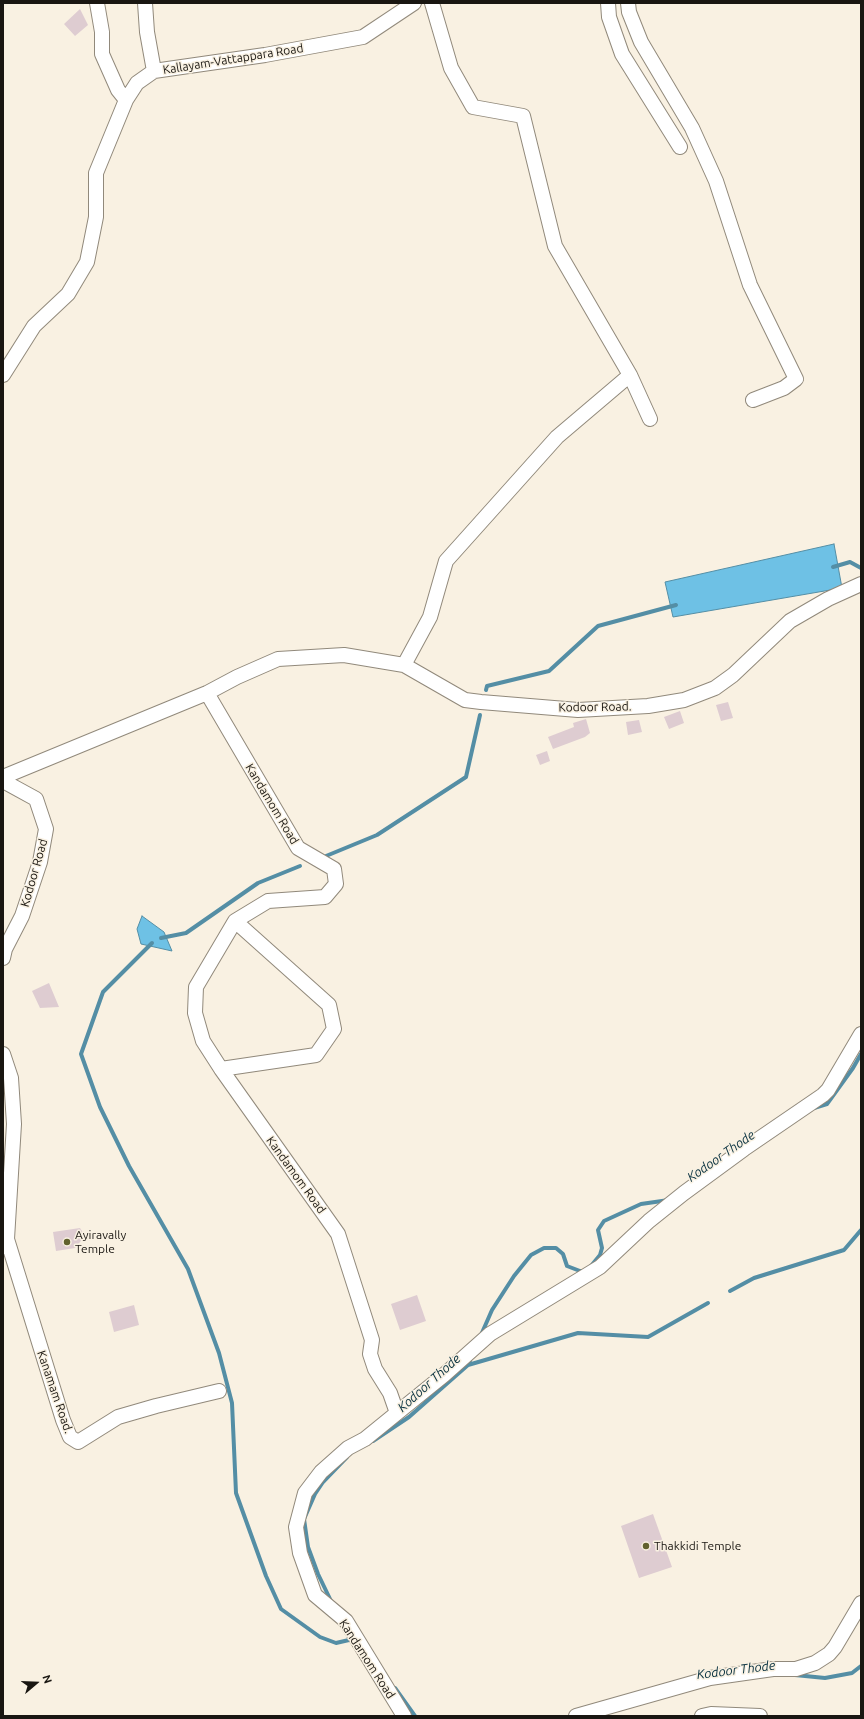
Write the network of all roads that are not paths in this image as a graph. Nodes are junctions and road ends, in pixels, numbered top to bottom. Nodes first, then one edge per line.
1 (96, 3) edge
2 (145, 3) edge
3 (414, 3) edge
4 (432, 3) edge
5 (608, 3) edge
6 (628, 3) edge
7 (154, 71) junction
8 (126, 100) junction
9 (680, 147) dead end
10 (3, 375) edge
11 (630, 375) junction
12 (753, 400) dead end
13 (650, 419) dead end
14 (861, 584) edge
15 (404, 665) junction
16 (207, 693) junction
17 (3, 777) edge
18 (3, 781) edge
19 (235, 921) junction
20 (3, 958) edge
21 (861, 1034) edge
22 (3, 1054) edge
23 (221, 1070) junction
24 (6, 1071) edge
25 (5, 1243) edge
26 (219, 1391) dead end
27 (397, 1413) junction
28 (861, 1603) edge
29 (404, 1716) edge
30 (576, 1716) edge
31 (702, 1716) edge
32 (760, 1716) edge

1 - 8 street
2 - 7 street
3 - 7 street, Kallayam-Vattappara Road
4 - 11 street
5 - 9 street
6 - 12 street
7 - 8 street, Kallayam-Vattappara Road
8 - 10 street, Kallayam-Vattappara Road
11 - 13 street
11 - 15 street
14 - 15 street, Kodoor Road.
15 - 16 street, Kodoor Road.
16 - 17 street, Kodoor Road.
16 - 19 street, Kandamom Road
18 - 20 street, Kodoor Road
19 - 23 street, Kandamom Road
19 - 23 street
21 - 27 street
22 - 24 street
23 - 27 street, Kandamom Road
24 - 25 street
25 - 26 street, Kanamam Road.
27 - 29 street, Kandamom Road
28 - 30 street
31 - 32 street

